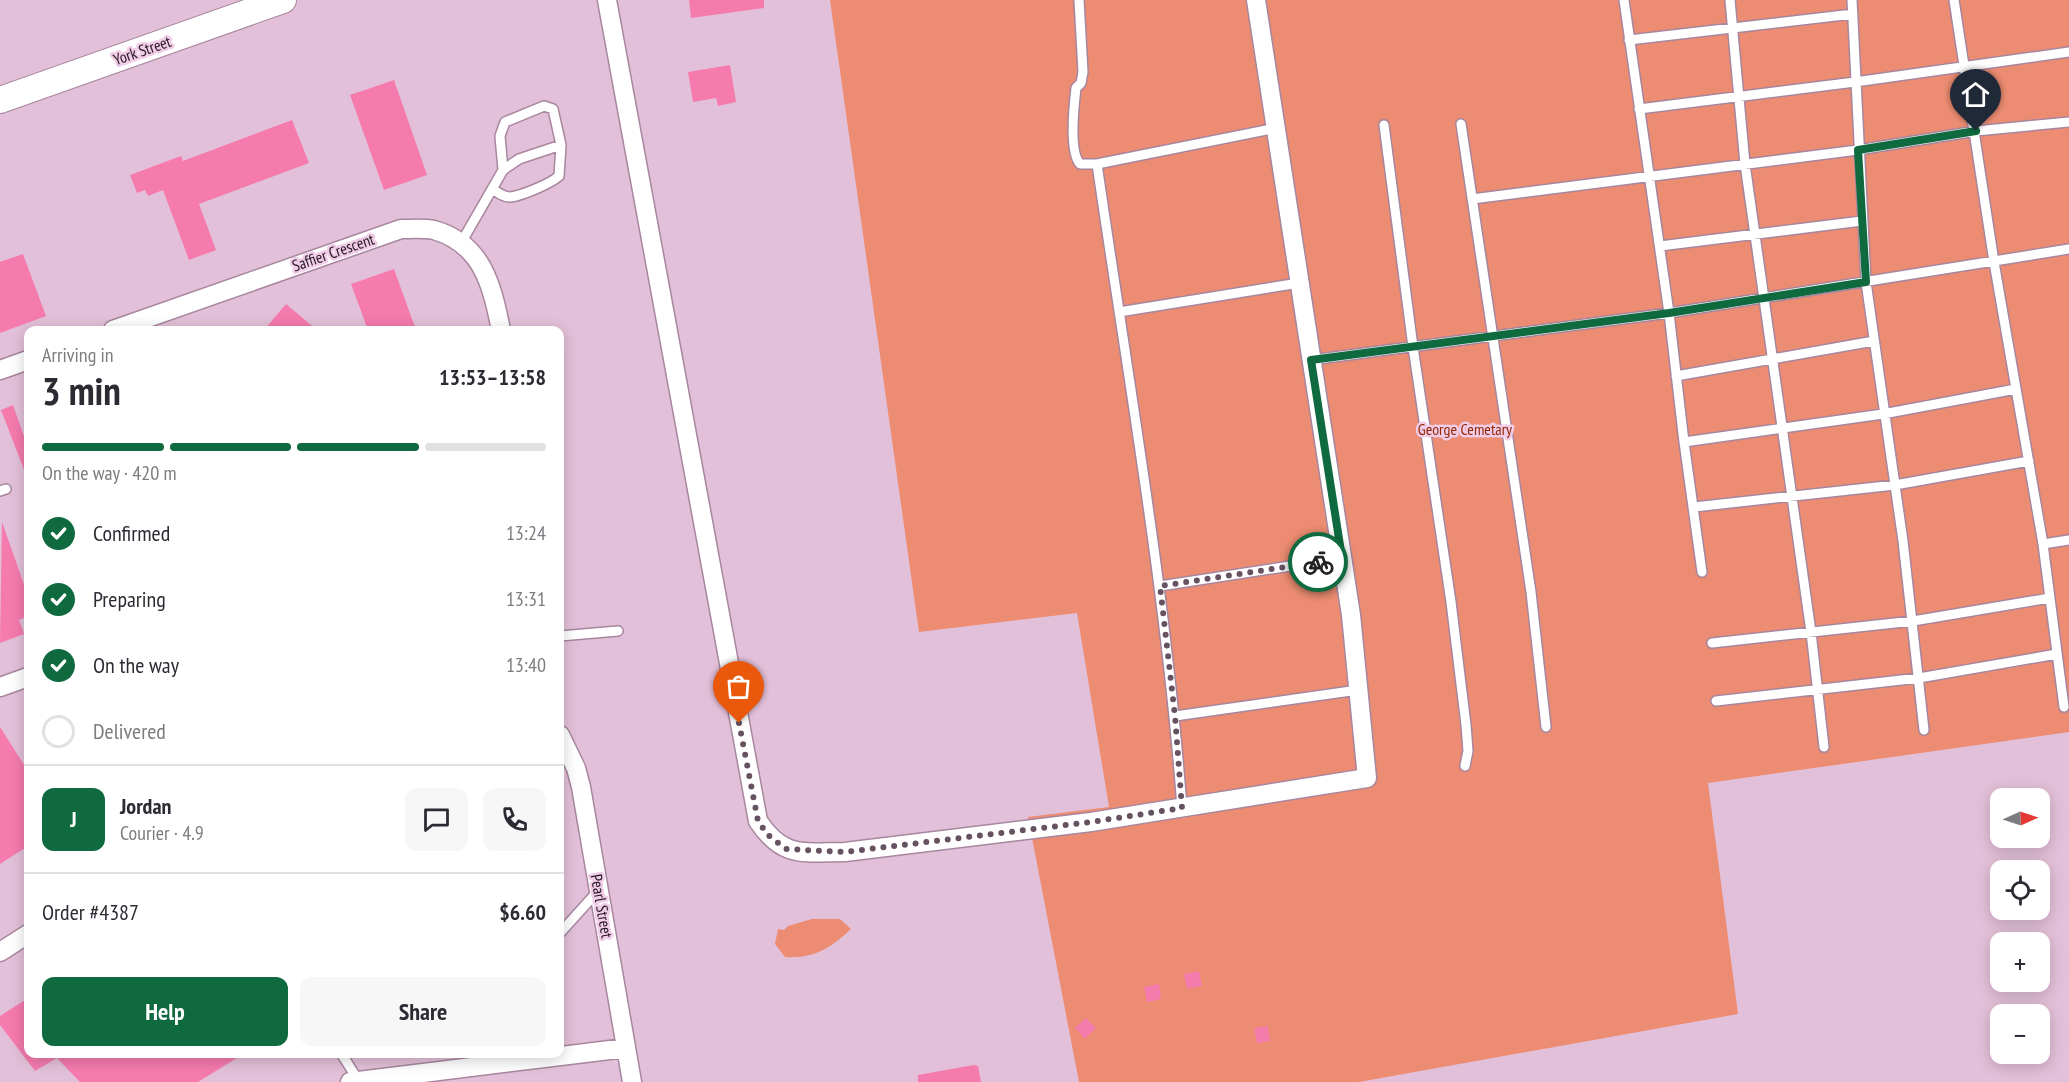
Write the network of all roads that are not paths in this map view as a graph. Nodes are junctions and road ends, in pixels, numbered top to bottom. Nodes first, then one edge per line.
1 (283, 0) edge
2 (607, 0) edge
3 (1079, 0) edge
4 (1256, 0) edge
5 (1624, 0) edge
6 (1730, 0) edge
7 (1852, 0) edge
8 (1954, 0) edge
9 (1853, 14) junction
10 (1732, 28) junction
11 (1629, 40) junction
12 (2069, 52) edge
13 (1965, 67) junction
14 (1855, 82) junction
15 (1739, 97) junction
16 (0, 100) edge
17 (1640, 109) junction
18 (2069, 122) edge
19 (1461, 124) dead end
20 (1384, 125) dead end
21 (1276, 129) junction
22 (1976, 131) junction
23 (561, 145) junction
24 (1858, 150) junction
25 (1097, 164) junction
26 (1745, 164) junction
27 (503, 170) junction
28 (1649, 175) junction
29 (493, 189) junction
30 (1472, 199) junction
31 (1863, 221) junction
32 (1755, 235) junction
33 (460, 243) junction
34 (1660, 246) junction
35 (2069, 249) edge
36 (1994, 262) junction
37 (1866, 282) junction
38 (1299, 283) junction
39 (1764, 297) junction
40 (1119, 312) junction
41 (1669, 313) junction
42 (124, 326) edge
43 (500, 326) edge
44 (1493, 334) junction
45 (1874, 341) junction
46 (1413, 347) junction
47 (1773, 359) junction
48 (1311, 360) junction
49 (24, 361) edge
50 (0, 370) edge
51 (1676, 376) junction
52 (2016, 389) junction
53 (1883, 414) junction
54 (1783, 428) junction
55 (1684, 442) junction
56 (2028, 460) junction
57 (1894, 485) junction
58 (1792, 495) junction
59 (1694, 507) junction
60 (2069, 540) edge
61 (2043, 544) junction
62 (1342, 558) junction
63 (1702, 572) dead end
64 (1160, 586) junction
65 (2050, 598) junction
66 (1913, 621) junction
67 (618, 631) dead end
68 (1811, 632) junction
69 (564, 636) edge
70 (1712, 643) dead end
71 (2057, 654) junction
72 (24, 678) edge
73 (1919, 678) junction
74 (0, 687) edge
75 (1817, 688) junction
76 (1358, 690) junction
77 (1716, 701) dead end
78 (2064, 707) dead end
79 (1175, 716) junction
80 (1546, 727) dead end
81 (1924, 730) dead end
82 (564, 743) edge
83 (1824, 747) dead end
84 (1465, 766) dead end
85 (1182, 808) junction
86 (600, 890) junction
87 (564, 929) edge
88 (24, 937) edge
89 (0, 952) edge
90 (626, 1048) junction
91 (564, 1053) edge
92 (343, 1058) edge
93 (492, 1059) edge
94 (354, 1081) edge
95 (632, 1082) edge

1 - 16 main road, York Street
2 - 85 street
3 - 25 lane
4 - 21 street
5 - 11 lane
6 - 10 lane
7 - 9 lane
8 - 13 lane
9 - 10 lane
9 - 14 lane
10 - 11 lane
10 - 15 lane
11 - 17 lane
12 - 13 lane
13 - 14 lane
13 - 22 lane
14 - 15 lane
14 - 24 lane
15 - 17 lane
15 - 26 lane
17 - 28 lane
18 - 22 lane
19 - 30 lane
20 - 46 lane
21 - 25 lane
21 - 38 street
22 - 24 lane
22 - 36 lane
23 - 27 lane
23 - 27 lane
23 - 29 lane
24 - 26 lane
24 - 31 lane
25 - 40 lane
26 - 28 lane
26 - 32 lane
27 - 29 lane
28 - 30 lane
28 - 34 lane
29 - 33 lane
30 - 44 lane
31 - 32 lane
31 - 37 lane
32 - 34 lane
32 - 39 lane
33 - 42 street, Saffier Crescent
33 - 43 street, Saffier Crescent
34 - 41 lane
35 - 36 lane
36 - 37 lane
36 - 52 lane
37 - 39 lane
37 - 45 lane
38 - 40 lane
38 - 48 street
39 - 41 lane
39 - 47 lane
40 - 64 lane
41 - 44 lane
41 - 51 lane
44 - 46 lane
44 - 80 lane
45 - 47 lane
45 - 53 lane
46 - 48 lane
46 - 84 lane
47 - 51 lane
47 - 54 lane
48 - 62 street
49 - 50 street
51 - 55 lane
52 - 53 lane
52 - 56 lane
53 - 54 lane
53 - 57 lane
54 - 55 lane
54 - 58 lane
55 - 59 lane
56 - 57 lane
56 - 61 lane
57 - 58 lane
57 - 66 lane
58 - 59 lane
58 - 68 lane
59 - 63 lane
60 - 61 lane
61 - 65 lane
62 - 64 lane
62 - 76 street
64 - 79 lane
65 - 66 lane
65 - 71 lane
66 - 68 lane
66 - 73 lane
67 - 69 lane
68 - 70 lane
68 - 75 lane
71 - 73 lane
71 - 78 lane
72 - 74 street
73 - 75 lane
73 - 81 lane
75 - 77 lane
75 - 83 lane
76 - 79 lane
76 - 85 street
79 - 85 lane
82 - 86 street, Pearl Street
86 - 87 lane
86 - 90 street, Pearl Street
88 - 89 street
90 - 91 street
90 - 95 street, Pearl Street
92 - 94 lane
93 - 94 street

